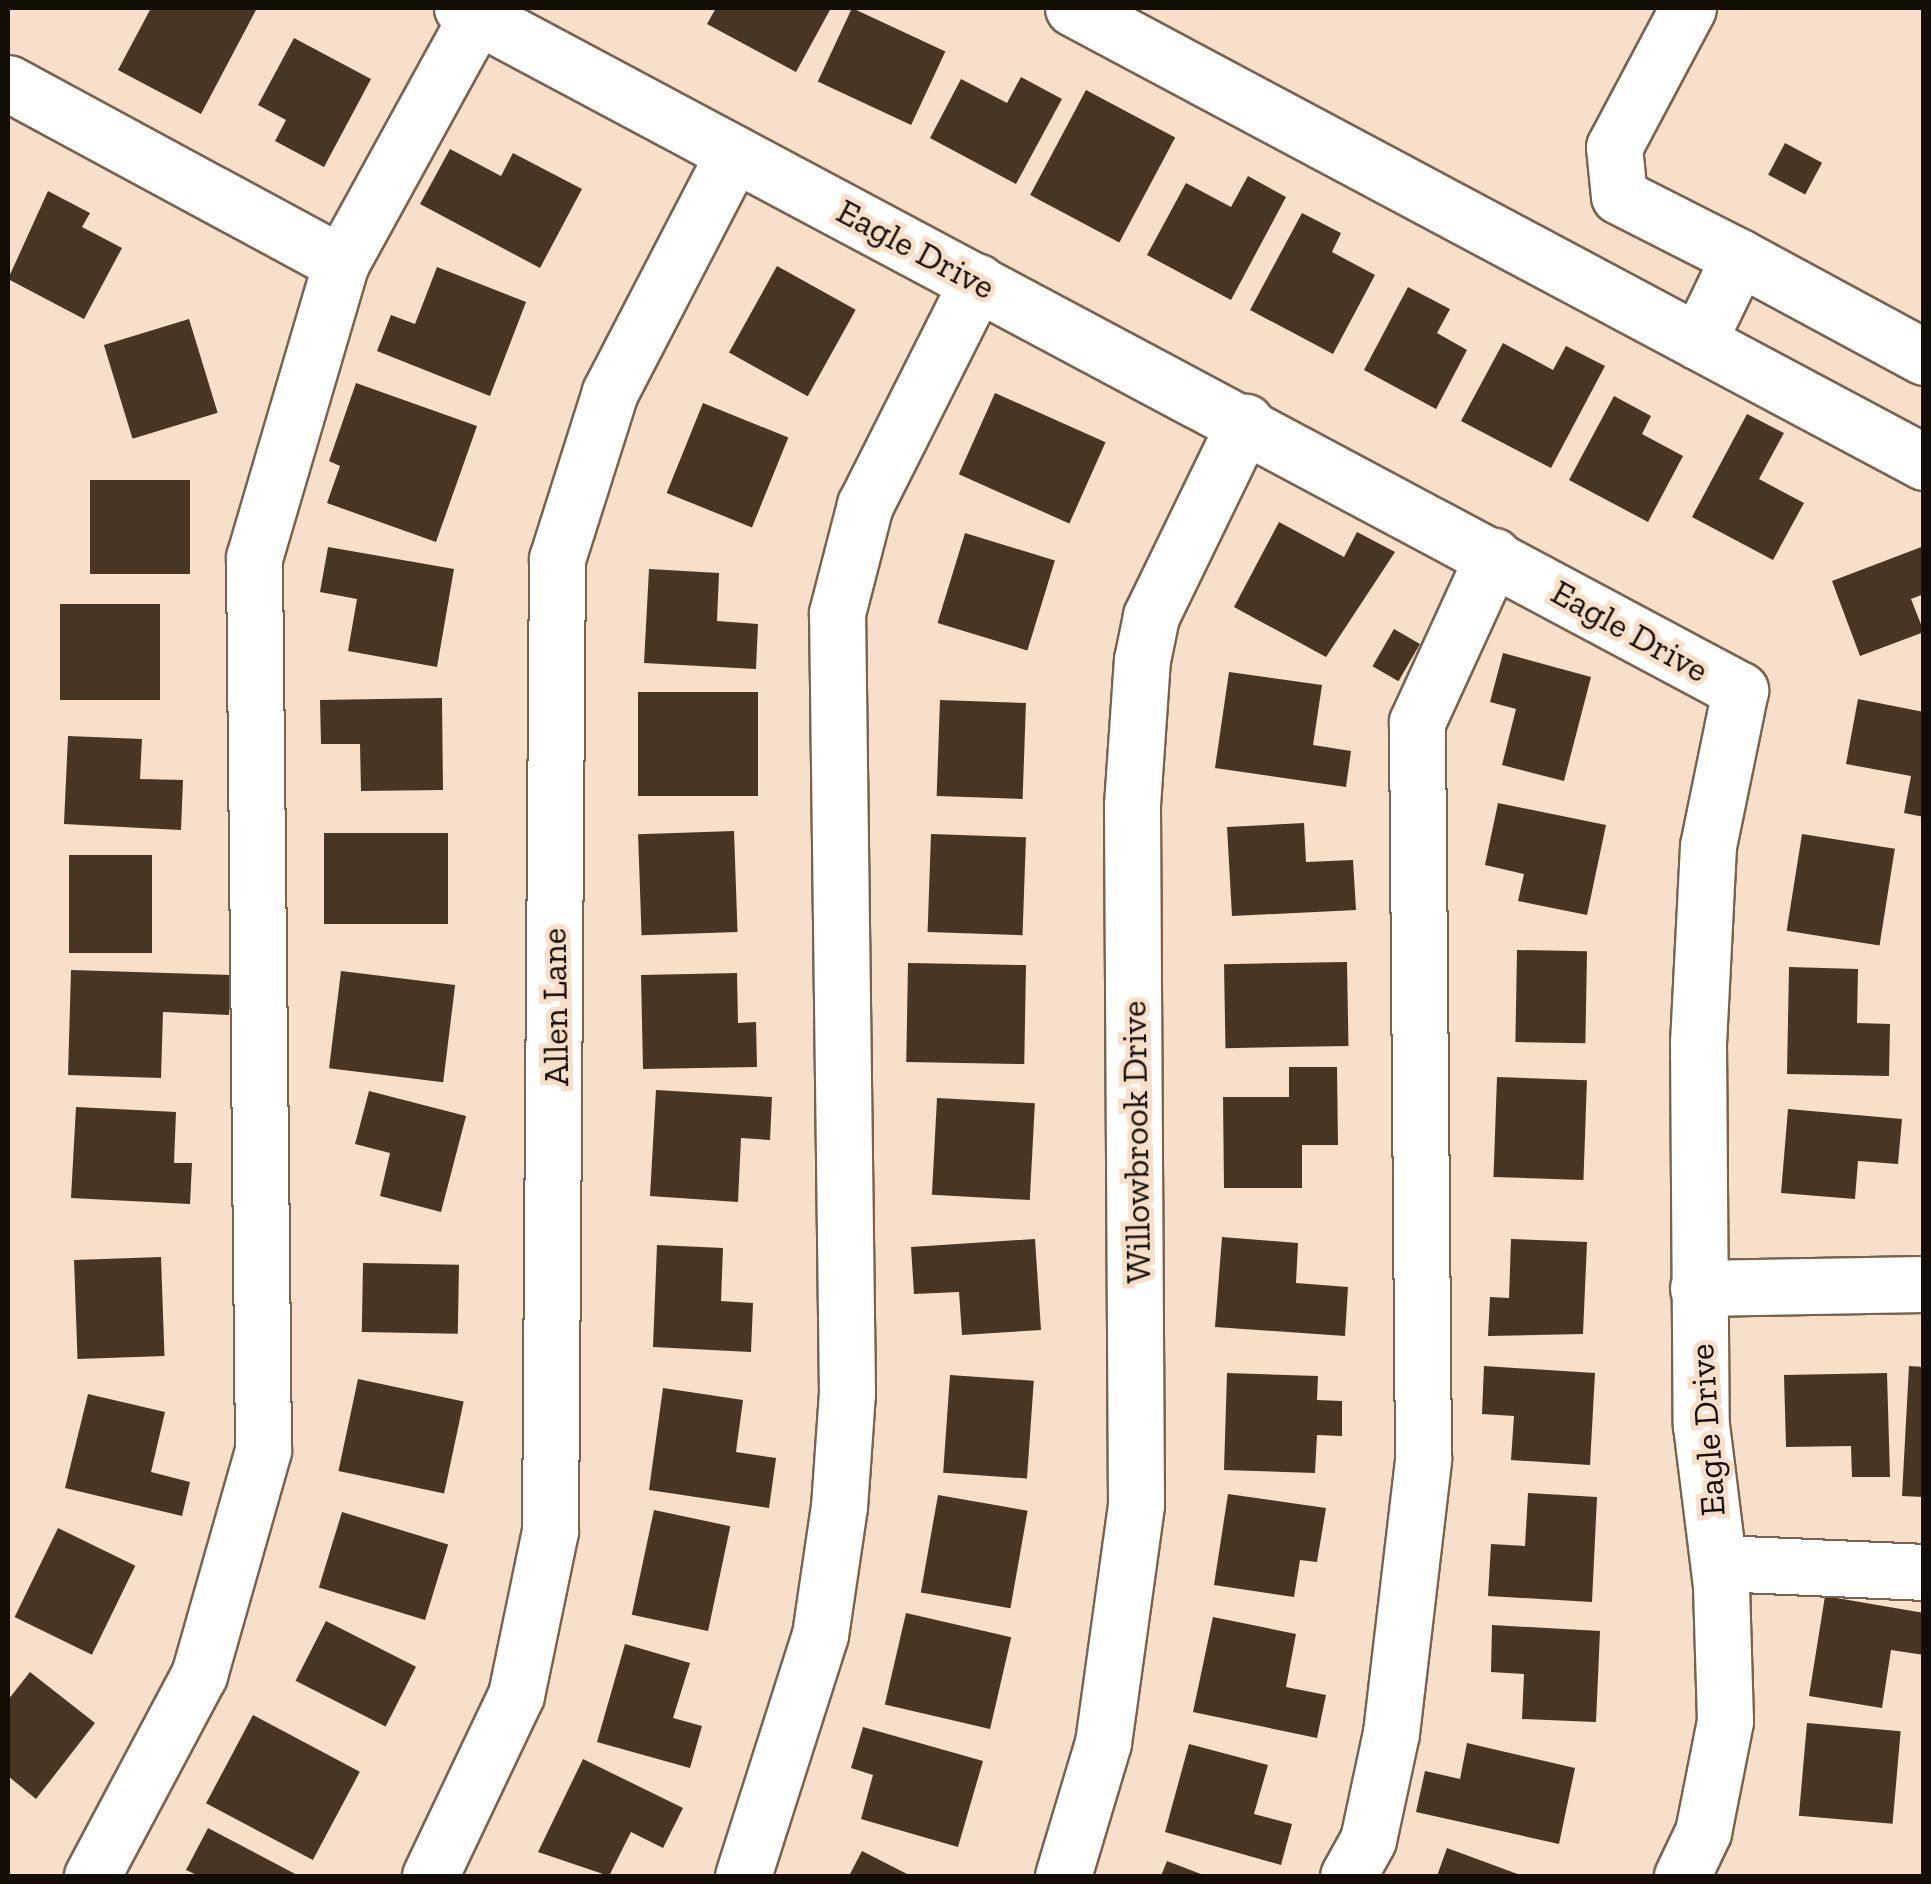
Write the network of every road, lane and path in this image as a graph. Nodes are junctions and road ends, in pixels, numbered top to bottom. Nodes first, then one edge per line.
1 (1074, 8) edge
2 (1688, 8) edge
3 (470, 12) edge
4 (8, 83) edge
5 (734, 153) junction
6 (1739, 257) junction
7 (341, 262) junction
8 (977, 282) junction
9 (1698, 342) junction
10 (1924, 357) edge
11 (1245, 422) junction
12 (1924, 462) edge
13 (1493, 556) junction
14 (1924, 1284) edge
15 (1698, 1288) junction
16 (1719, 1563) junction
17 (1924, 1572) edge
18 (92, 1876) edge
19 (430, 1876) edge
20 (744, 1876) edge
21 (1063, 1876) edge
22 (1348, 1876) edge
23 (1682, 1876) edge

1 - 9 street
2 - 6 street
3 - 5 street, Eagle Drive
3 - 7 street
4 - 7 street
5 - 8 street, Eagle Drive
5 - 19 street, Allen Lane
6 - 9 street
6 - 10 street
7 - 18 street
8 - 11 street, Eagle Drive
8 - 20 street
9 - 12 street
11 - 13 street, Eagle Drive
11 - 21 street, Willowbrook Drive
13 - 15 street, Eagle Drive
13 - 22 street
14 - 15 street
15 - 16 street, Eagle Drive
16 - 17 street
16 - 23 street, Eagle Drive

